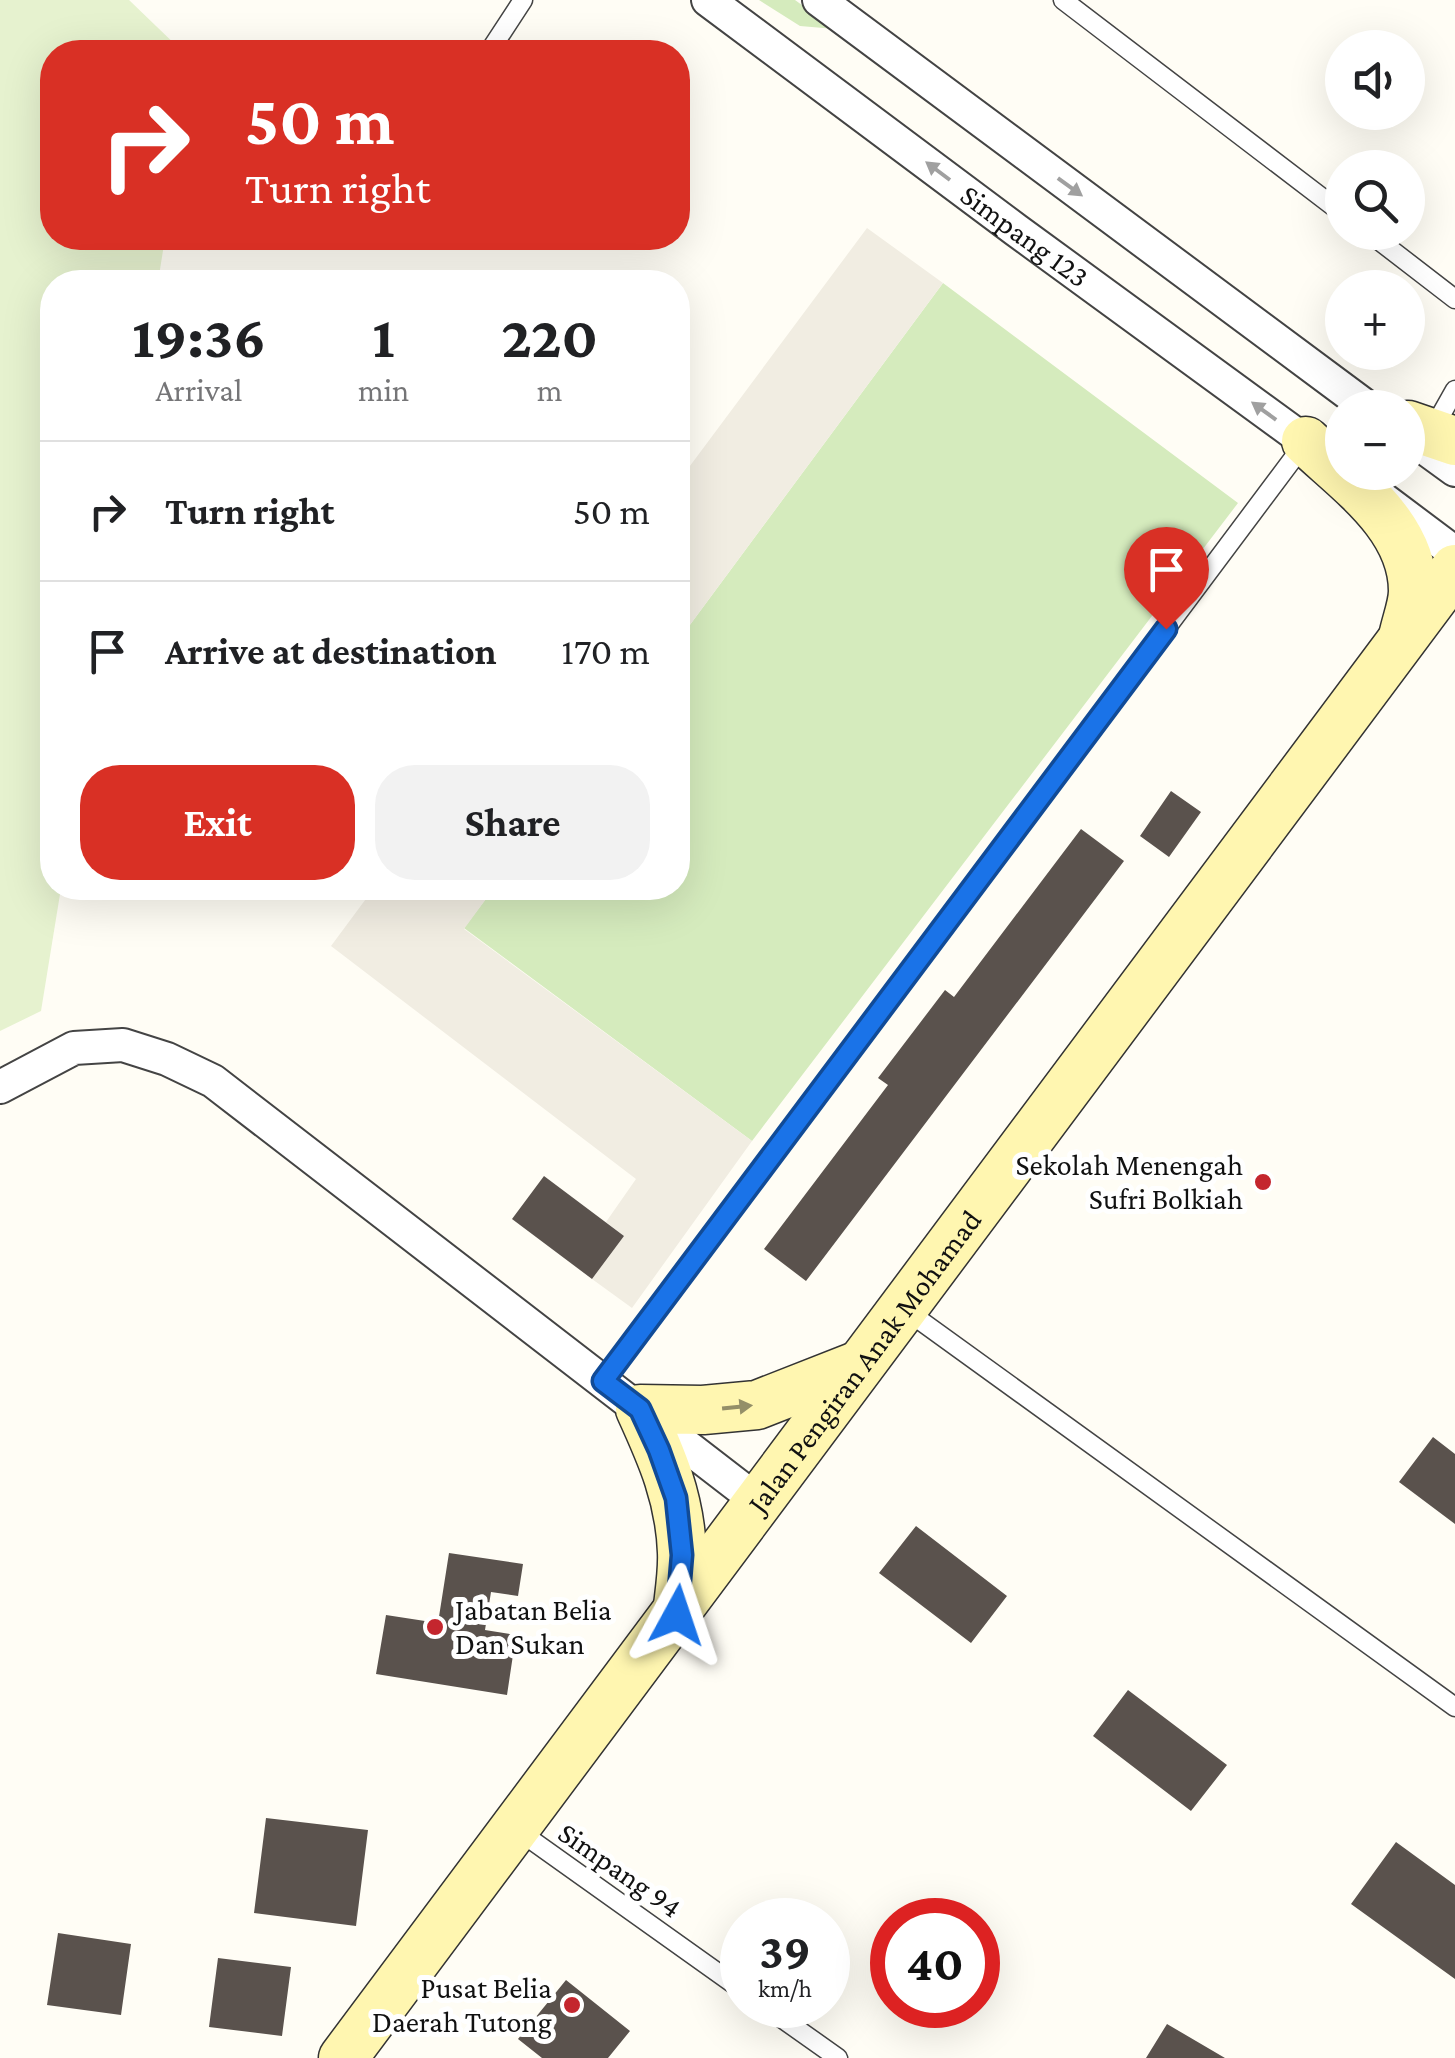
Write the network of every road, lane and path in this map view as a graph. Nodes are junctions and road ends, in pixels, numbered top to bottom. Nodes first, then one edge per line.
1 (523, 0) edge
2 (708, 0) edge
3 (818, 0) edge
4 (1064, 0) edge
5 (497, 40) edge
6 (1325, 200) edge
7 (1392, 250) edge
8 (1455, 298) edge
9 (1344, 390) edge
10 (1455, 390) edge
11 (1431, 441) edge
12 (1325, 456) edge
13 (1325, 470) edge
14 (1359, 490) edge
15 (1371, 490) edge
16 (1455, 553) edge
17 (1455, 569) edge
18 (1402, 640) junction
19 (0, 1087) edge
20 (903, 1307) junction
21 (861, 1364) junction
22 (622, 1395) junction
23 (758, 1502) junction
24 (677, 1615) junction
25 (1455, 1706) edge
26 (516, 1829) junction
27 (720, 1974) edge
28 (796, 2028) edge
29 (343, 2058) edge
30 (838, 2058) edge

1 - 5 lane
12 -> 2 street, Simpang 123
3 -> 9 street
4 - 6 lane
7 - 8 lane
10 - 11 lane
13 - 22 lane
14 - 18 street
15 - 16 street, Simpang 123
17 - 18 street, Jalan Pengiran Anak Mohamad
18 - 20 street, Jalan Pengiran Anak Mohamad
19 - 22 street
20 - 21 street, Jalan Pengiran Anak Mohamad
20 - 25 lane
22 -> 21 street
21 - 23 street, Jalan Pengiran Anak Mohamad
22 - 23 street
22 - 24 street
23 - 24 street, Jalan Pengiran Anak Mohamad
24 - 26 street, Jalan Pengiran Anak Mohamad
26 - 27 lane, Simpang 94
26 - 29 street, Jalan Pengiran Anak Mohamad
28 - 30 lane

